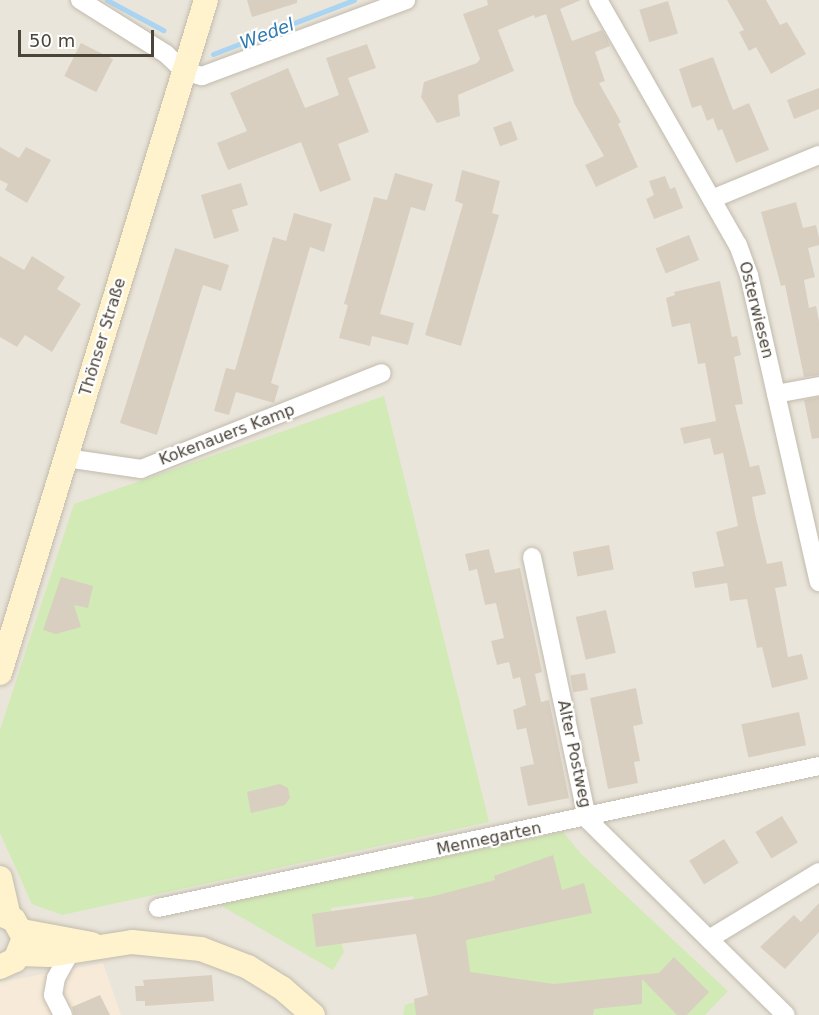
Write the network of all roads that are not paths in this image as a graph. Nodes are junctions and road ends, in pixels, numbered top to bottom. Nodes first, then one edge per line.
1 (80, 0) edge
2 (206, 0) edge
3 (406, 0) edge
4 (598, 0) edge
5 (184, 71) junction
6 (819, 155) edge
7 (712, 199) junction
8 (382, 373) dead end
9 (819, 386) edge
10 (776, 394) junction
11 (66, 458) junction
12 (532, 557) dead end
13 (818, 573) edge
14 (0, 673) edge
15 (819, 766) edge
16 (587, 819) junction
17 (819, 872) edge
18 (0, 878) edge
19 (158, 908) dead end
20 (13, 929) edge
21 (710, 939) junction
22 (94, 945) junction
23 (70, 953) junction
24 (0, 967) edge
25 (63, 1015) edge
26 (313, 1015) edge
27 (786, 1015) edge

1 - 5 street
2 - 5 street, Thönser Straße
3 - 5 street
4 - 7 street, Osterwiesen
5 - 11 street, Thönser Straße
6 - 7 street
7 - 10 street, Osterwiesen
8 - 11 street, Kokenauers Kamp
9 - 10 street
10 - 13 street, Osterwiesen
11 - 14 street, Thönser Straße
12 - 16 street, Alter Postweg
15 - 16 street, Mennegarten
16 - 19 street, Mennegarten
16 - 21 street, Alter Postweg
17 - 21 street
18 - 20 street
20 - 22 street
20 - 23 street
20 - 24 street
21 - 27 street, Alter Postweg
22 - 23 street
22 - 26 street
23 - 25 street

